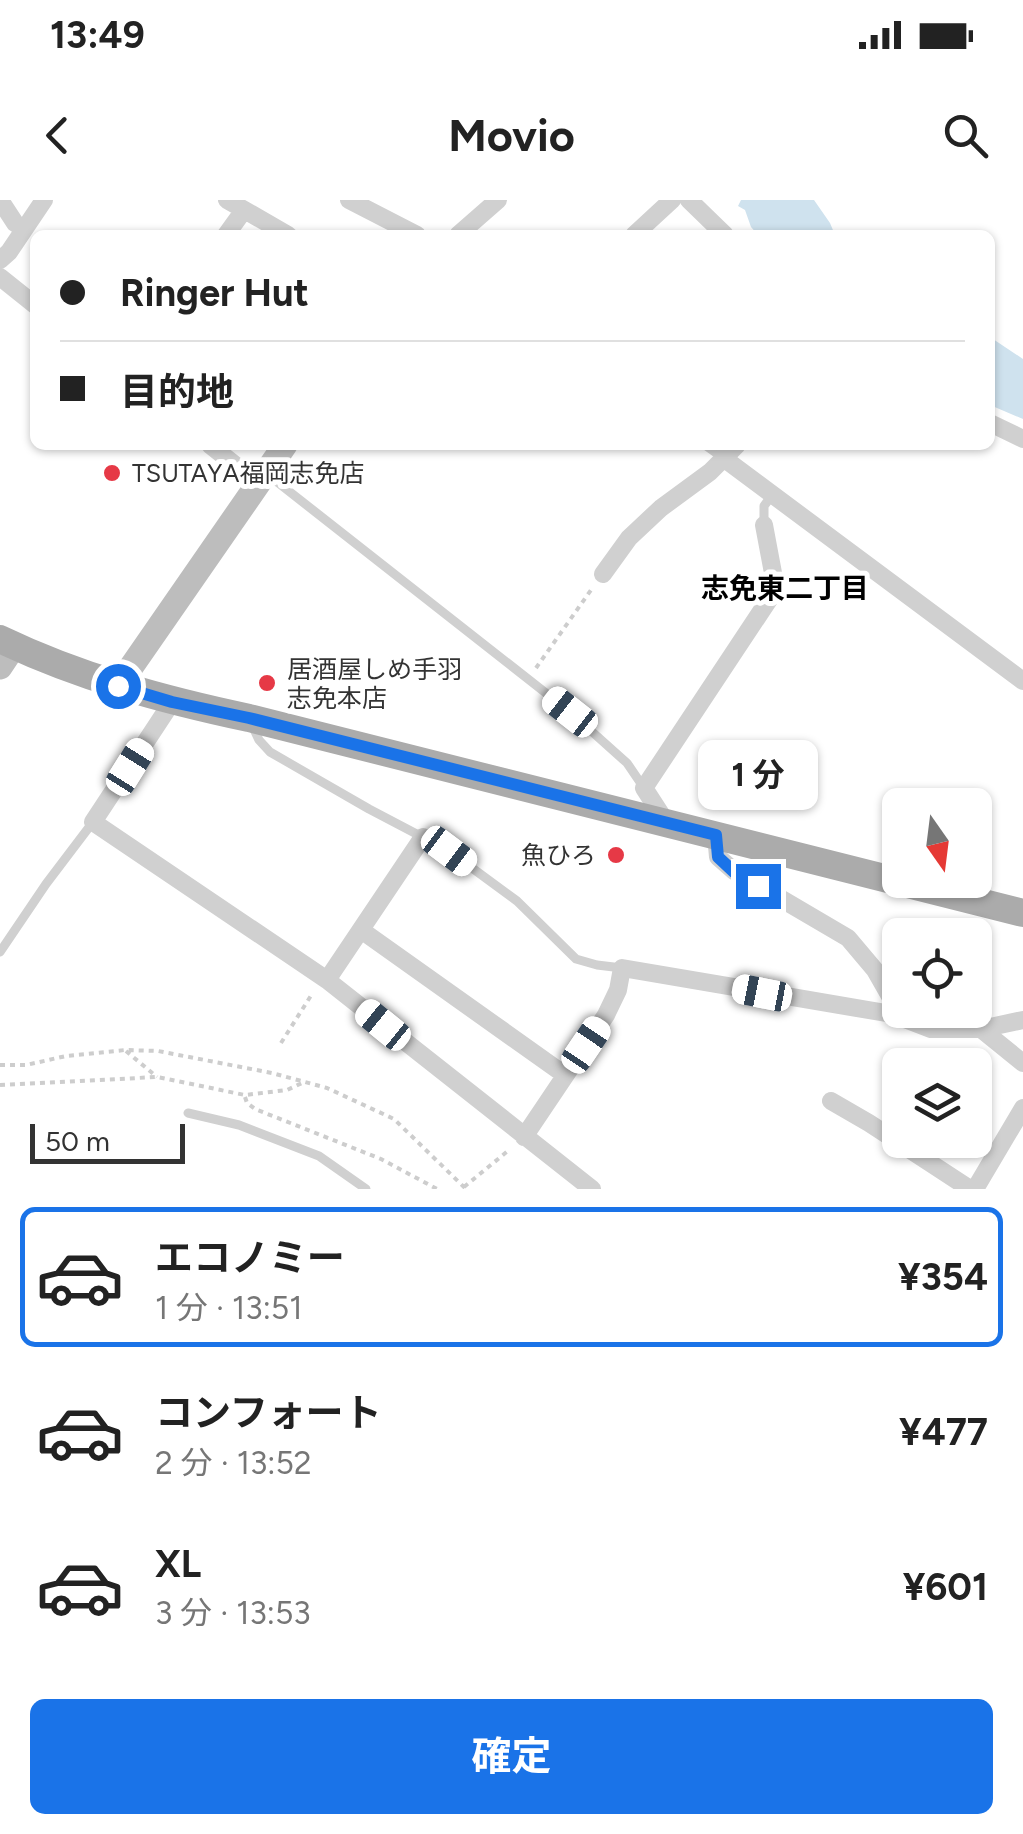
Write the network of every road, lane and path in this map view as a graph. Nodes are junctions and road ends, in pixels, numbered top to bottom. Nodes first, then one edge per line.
1 (0, 200) edge
2 (44, 200) edge
3 (227, 200) edge
4 (498, 200) edge
5 (672, 200) edge
6 (689, 200) edge
7 (354, 201) edge
8 (244, 210) junction
9 (24, 229) junction
10 (230, 230) edge
11 (279, 230) edge
12 (408, 230) edge
13 (464, 230) edge
14 (639, 230) edge
15 (720, 230) edge
16 (0, 260) edge
17 (0, 277) edge
18 (30, 301) edge
19 (995, 425) edge
20 (1023, 439) edge
21 (218, 450) edge
22 (282, 450) edge
23 (730, 451) edge
24 (262, 478) junction
25 (772, 494) junction
26 (764, 526) joint
27 (603, 574) joint
28 (5, 651) edge
29 (528, 679) junction
30 (1023, 680) edge
31 (118, 686) junction
32 (172, 702) junction
33 (249, 718) junction
34 (644, 788) junction
35 (93, 822) junction
36 (666, 822) junction
37 (716, 835) junction
38 (422, 837) junction
39 (1023, 913) edge
40 (361, 930) junction
41 (0, 952) edge
42 (622, 968) junction
43 (325, 978) junction
44 (882, 982) edge
45 (882, 1012) edge
46 (1023, 1020) edge
47 (928, 1028) edge
48 (981, 1029) junction
49 (282, 1043) dead end
50 (125, 1050) junction
51 (1023, 1063) edge
52 (0, 1065) edge
53 (566, 1075) junction
54 (157, 1077) junction
55 (304, 1082) junction
56 (0, 1085) edge
57 (245, 1095) junction
58 (830, 1102) dead end
59 (1023, 1108) edge
60 (188, 1112) dead end
61 (524, 1137) junction
62 (465, 1188) edge
63 (366, 1189) edge
64 (436, 1189) edge
65 (592, 1189) edge
66 (972, 1189) edge

1 - 9 street
2 - 9 street
3 - 8 street
4 - 13 street
5 - 14 street
6 - 15 street
7 - 12 street
8 - 10 street
8 - 11 street
9 - 16 street
17 - 18 street
19 - 20 street
21 - 24 street
22 - 24 street
23 - 25 street
23 - 27 street
24 - 29 lane
24 - 31 street
25 - 26 lane
25 - 30 street
26 - 34 street
27 - 29 path
28 - 31 main road
29 - 34 lane
31 - 32 main road
32 - 33 main road
32 - 35 street
33 - 36 main road
33 - 38 lane
34 - 36 street
35 - 41 lane
35 - 43 street
36 - 37 main road
37 - 39 main road
37 - 44 street
38 - 40 street
38 - 42 lane
40 - 43 street
40 - 53 street
42 - 45 street
42 - 53 street
43 - 49 path
43 - 61 street
46 - 48 street
47 - 48 street
48 - 51 street
50 - 52 path
50 - 54 path
50 - 55 path
53 - 61 street
54 - 56 path
54 - 57 path
55 - 57 path
55 - 62 path
57 - 64 path
58 - 66 street
59 - 66 street
60 - 63 lane
61 - 62 path
61 - 65 street

